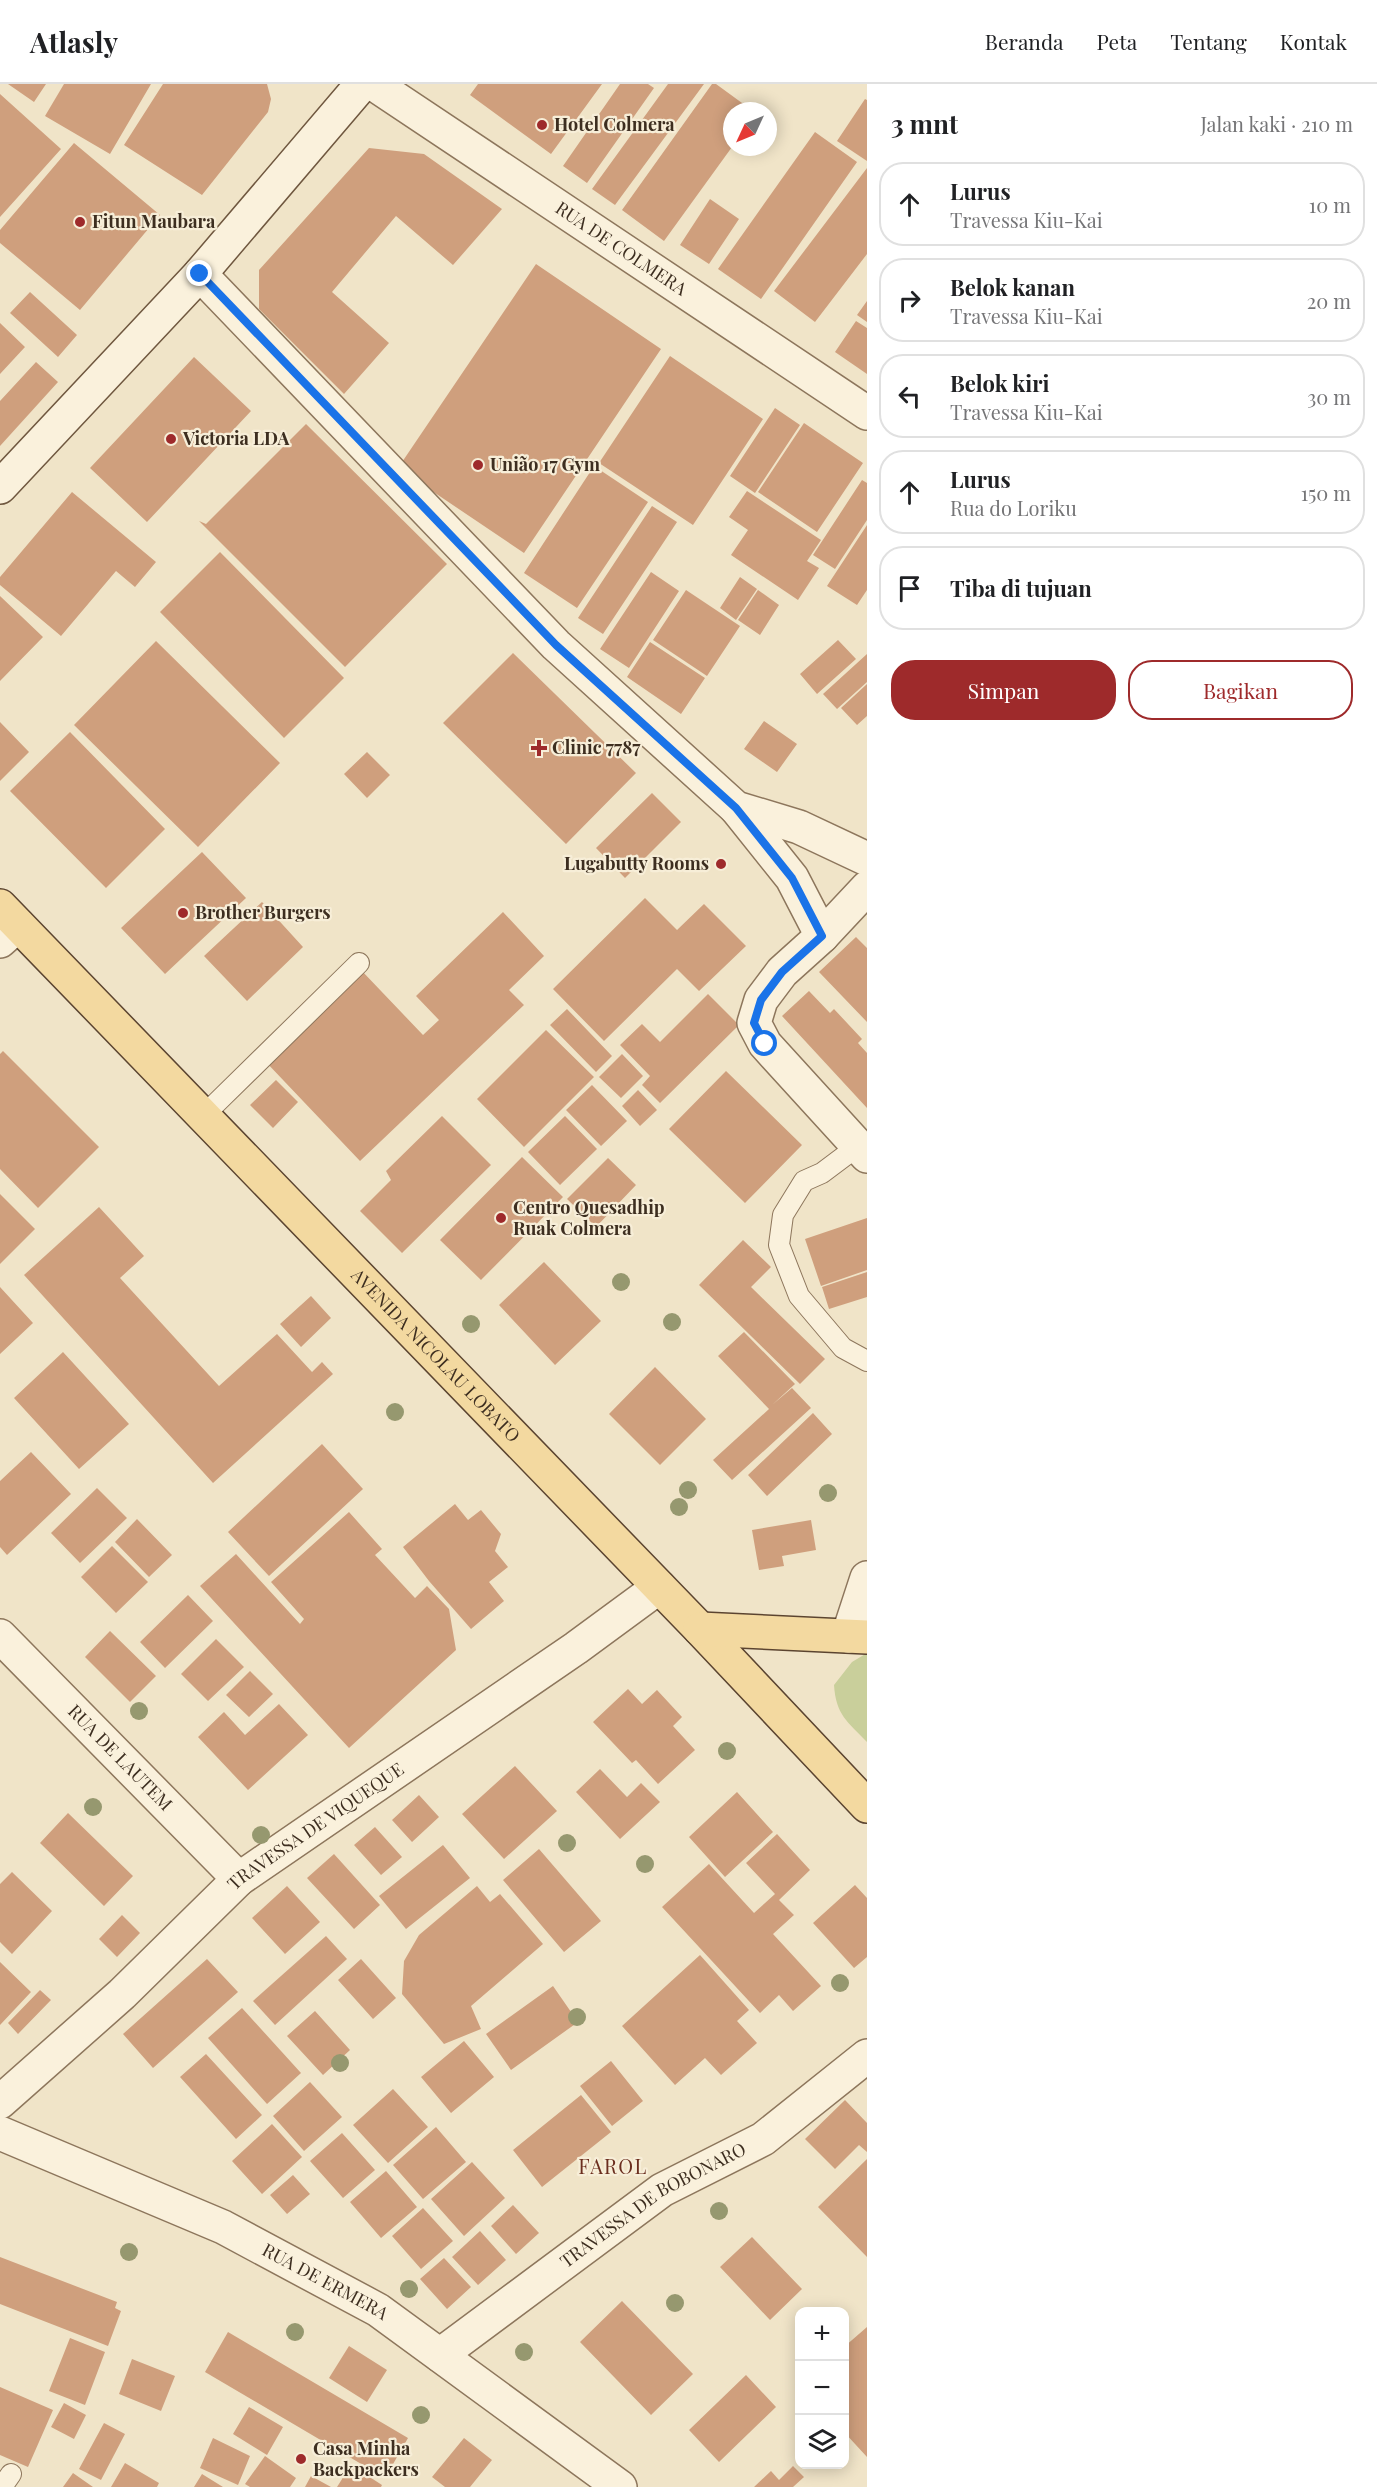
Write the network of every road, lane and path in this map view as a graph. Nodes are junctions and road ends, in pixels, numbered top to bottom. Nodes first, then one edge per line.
1 (362, 84) edge
2 (374, 84) edge
3 (200, 274) junction
4 (867, 413) edge
5 (0, 487) edge
6 (736, 808) junction
7 (867, 859) edge
8 (867, 888) edge
9 (6, 924) edge
10 (822, 936) junction
11 (359, 963) dead end
12 (203, 1116) junction
13 (863, 1151) edge
14 (867, 1361) edge
15 (867, 1578) edge
16 (659, 1587) junction
17 (700, 1629) junction
18 (0, 1636) edge
19 (858, 1636) edge
20 (867, 1806) edge
21 (239, 1879) junction
22 (867, 2056) edge
23 (0, 2102) edge
24 (0, 2133) edge
25 (440, 2355) junction
26 (620, 2487) edge

1 - 3 street
2 - 4 street, RUA DE COLMERA
3 - 5 street
3 - 6 street
6 - 7 street
6 - 10 street
8 - 10 street
9 - 12 main road, AVENIDA NICOLAU LOBATO
10 - 13 street
11 - 12 lane
12 - 16 main road, AVENIDA NICOLAU LOBATO
13 - 14 lane
15 - 19 street
16 - 17 main road, AVENIDA NICOLAU LOBATO
16 - 21 street, TRAVESSA DE VIQUEQUE
17 - 19 main road
17 - 20 main road, AVENIDA NICOLAU LOBATO
18 - 21 street, RUA DE LAUTEM
21 - 23 street, TRAVESSA DE VIQUEQUE
22 - 25 street, TRAVESSA DE BOBONARO
24 - 25 street, RUA DE ERMERA
25 - 26 street, RUA DE ERMERA

